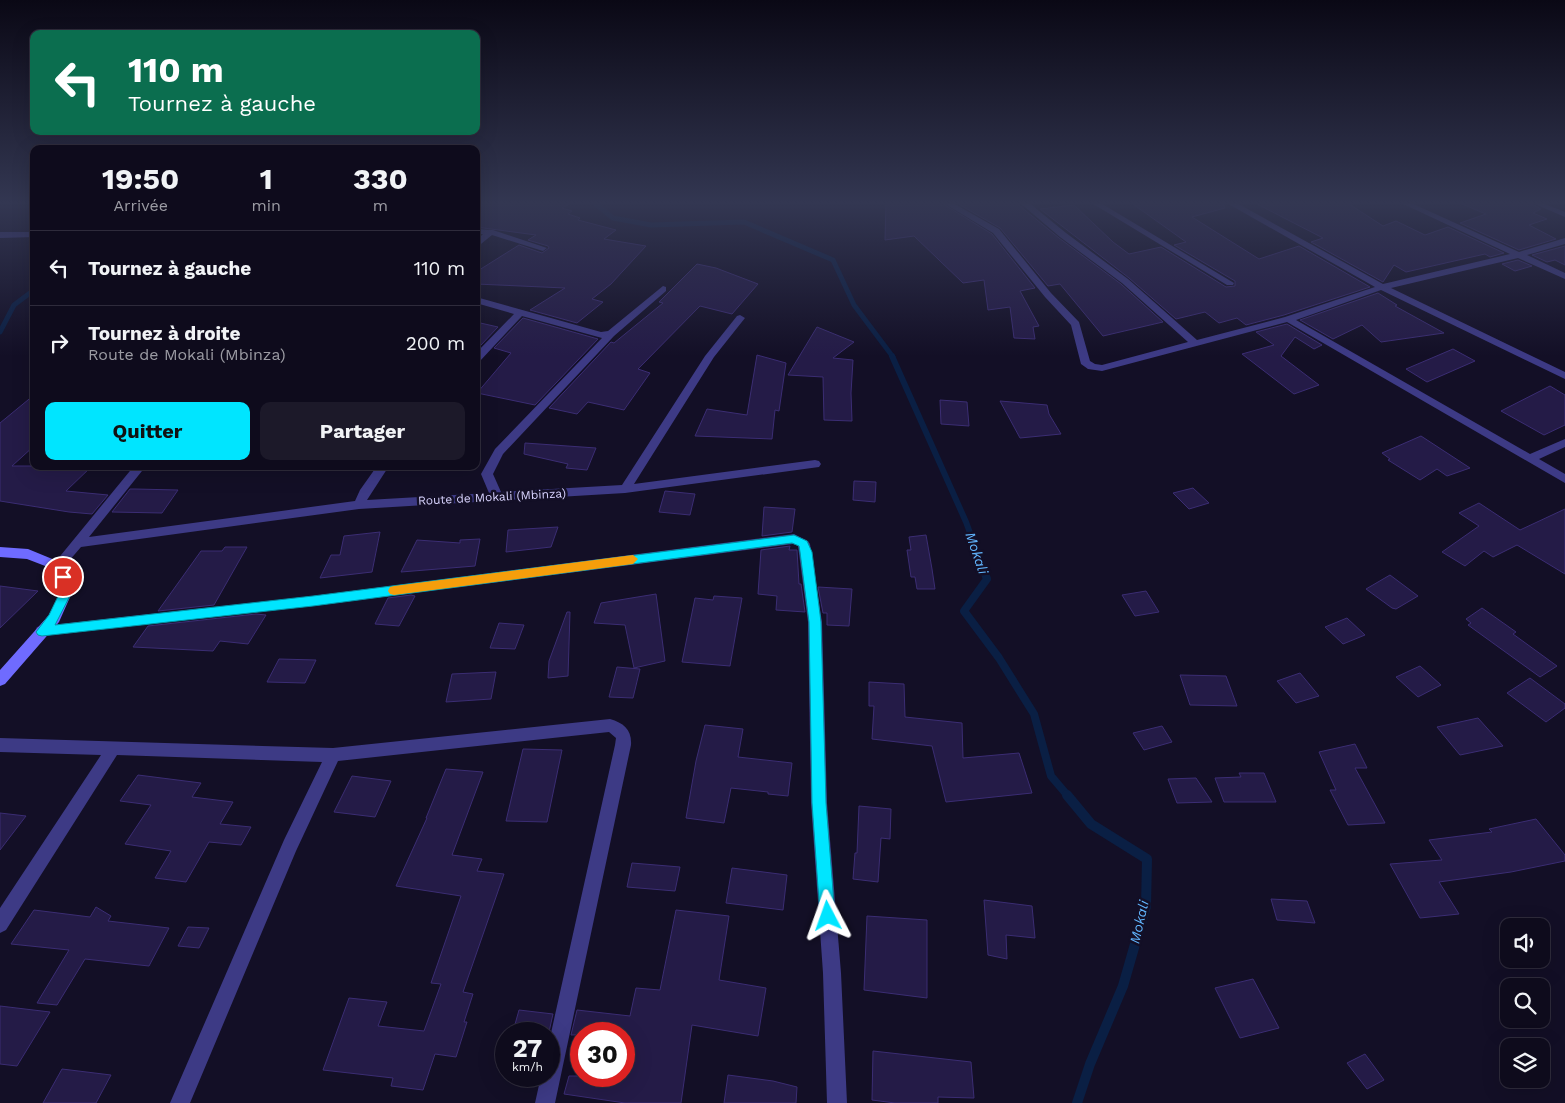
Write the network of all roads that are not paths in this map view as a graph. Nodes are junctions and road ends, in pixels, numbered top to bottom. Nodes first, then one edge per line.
1 (1014, 253) edge
2 (1088, 253) edge
3 (1180, 253) edge
4 (1322, 253) edge
5 (1515, 253) edge
6 (1523, 253) edge
7 (1518, 255) junction
8 (1565, 276) edge
9 (1230, 283) dead end
10 (1382, 287) junction
11 (663, 289) dead end
12 (480, 301) edge
13 (520, 313) junction
14 (740, 318) dead end
15 (1288, 319) junction
16 (611, 334) junction
17 (1194, 344) junction
18 (480, 354) edge
19 (1565, 376) edge
20 (1565, 444) edge
21 (1530, 458) junction
22 (815, 464) dead end
23 (137, 470) edge
24 (380, 470) edge
25 (1565, 479) edge
26 (625, 489) junction
27 (497, 497) junction
28 (359, 505) junction
29 (77, 543) junction
30 (0, 552) edge
31 (58, 566) junction
32 (42, 632) junction
33 (0, 680) edge
34 (0, 745) edge
35 (113, 749) junction
36 (333, 755) junction
37 (0, 924) edge
38 (180, 1103) edge
39 (545, 1103) edge
40 (837, 1103) edge

1 - 17 street
2 - 17 street
3 - 9 street
4 - 10 street
5 - 7 street
6 - 7 street
7 - 8 street
7 - 10 street
10 - 15 street
10 - 19 street
11 - 16 street
12 - 13 street
13 - 16 street
13 - 18 street
14 - 26 street
15 - 17 street
15 - 21 street
16 - 27 street
20 - 21 street
21 - 25 street
22 - 26 street, Route de Mokali (Mbinza)
23 - 29 street
24 - 28 street
26 - 27 street, Route de Mokali (Mbinza)
27 - 28 street, Route de Mokali (Mbinza)
28 - 29 street, Route de Mokali (Mbinza)
29 - 31 street
30 - 31 street
31 - 32 street
32 - 33 street
32 - 40 street
34 - 35 street
35 - 36 street
35 - 37 street
36 - 38 street
36 - 39 street

